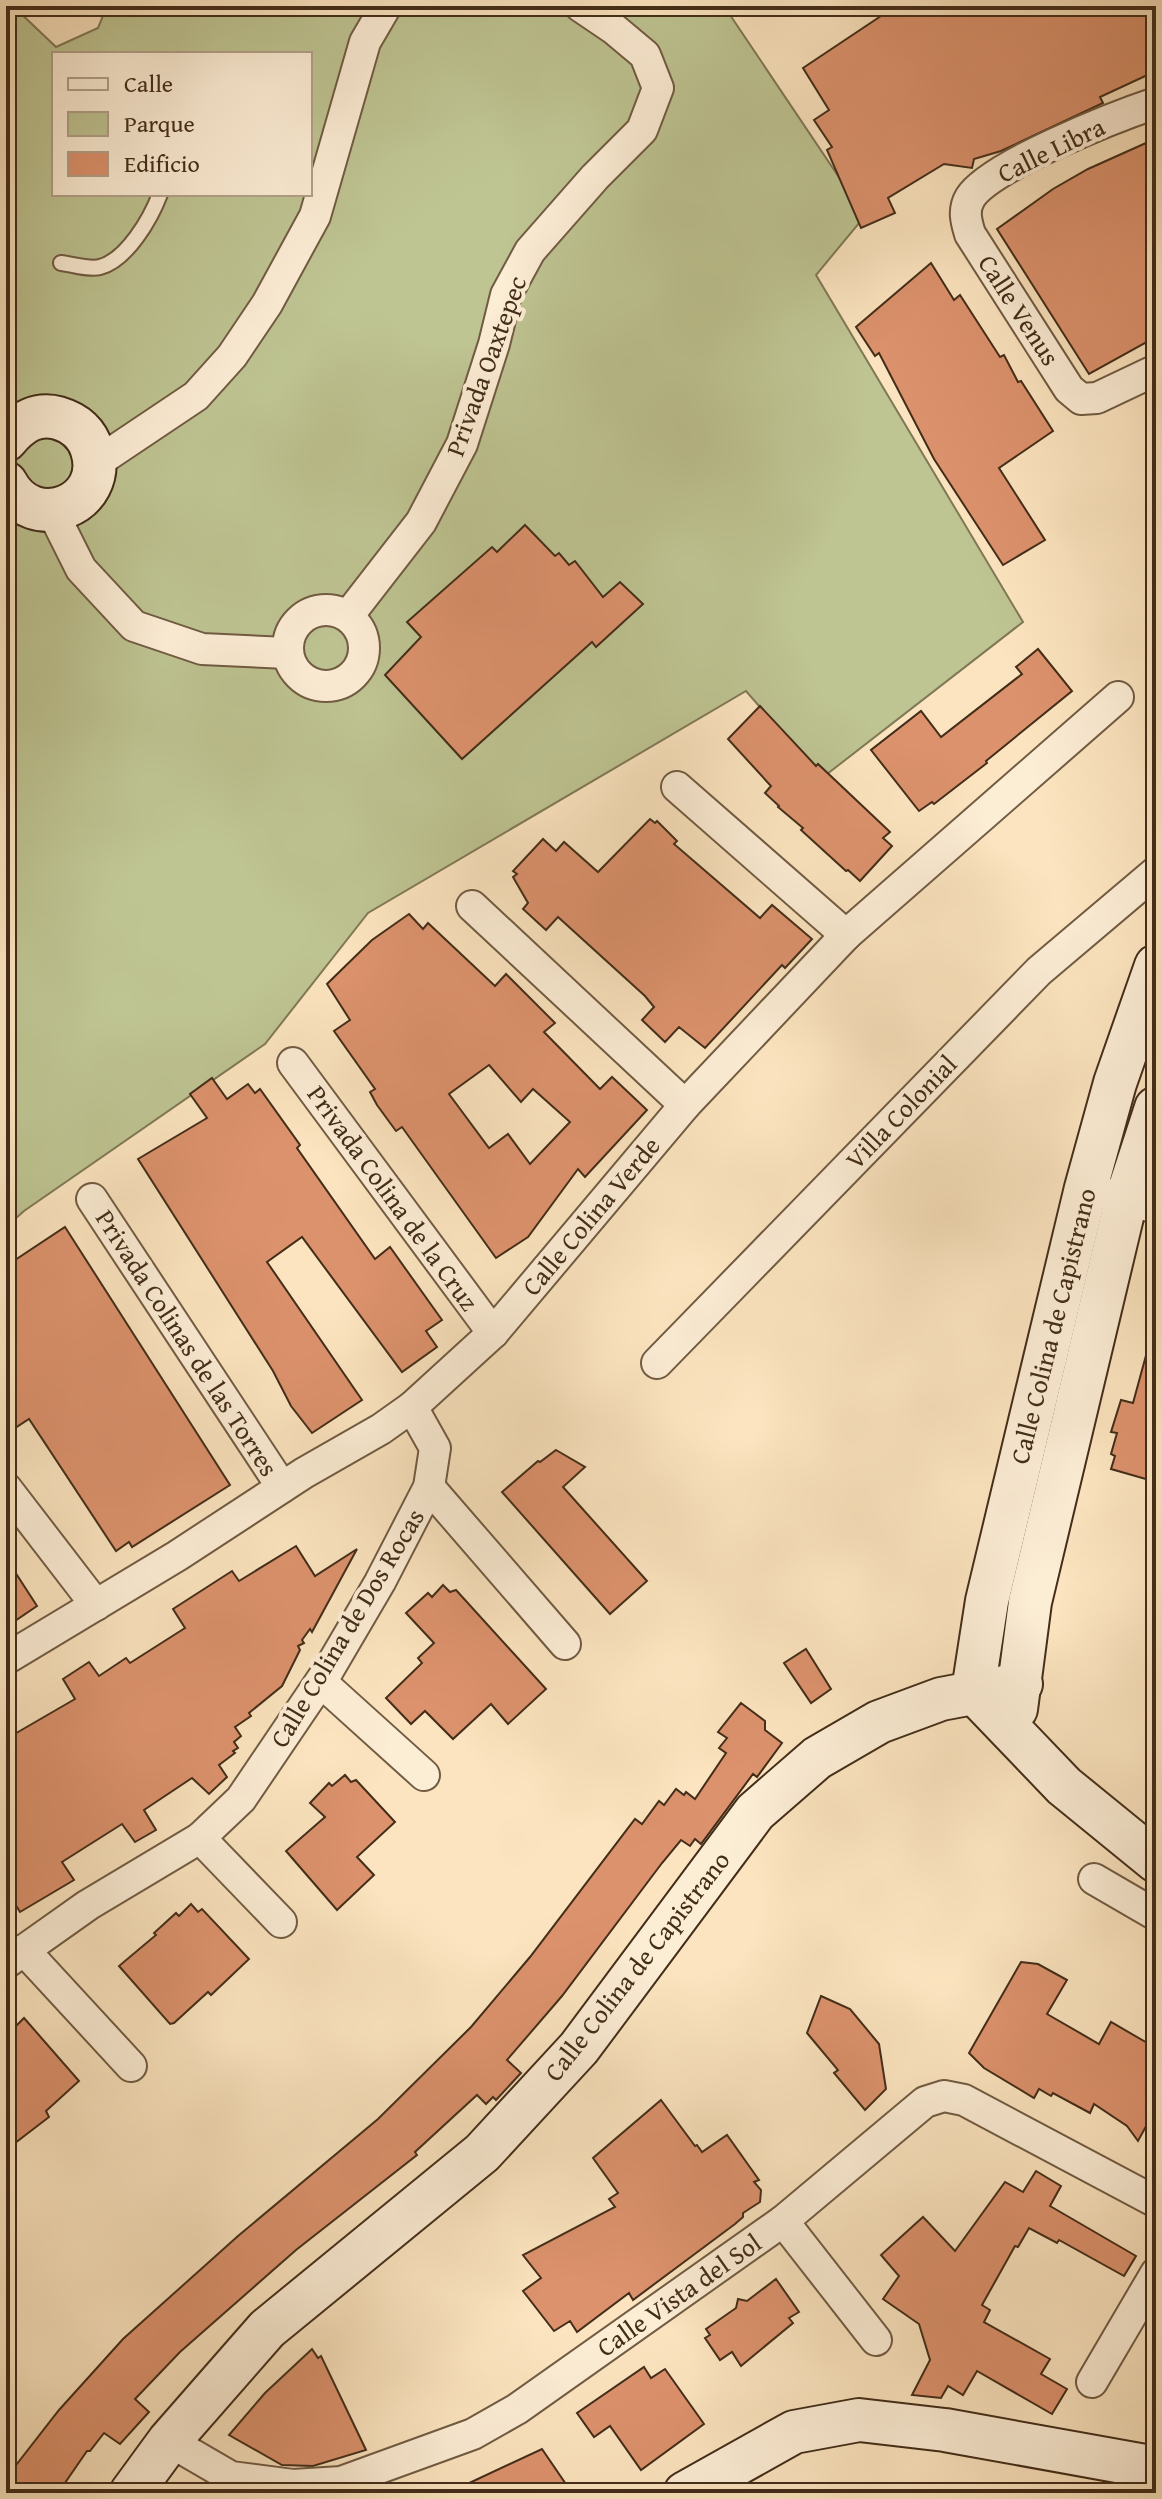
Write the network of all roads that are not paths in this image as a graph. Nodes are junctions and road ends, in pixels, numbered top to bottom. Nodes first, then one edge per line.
1 (386, 6) edge
2 (580, 6) edge
3 (1156, 103) edge
4 (312, 194) edge
5 (159, 196) edge
6 (308, 205) edge
7 (965, 216) joint
8 (61, 263) dead end
9 (1156, 370) edge
10 (6, 439) edge
11 (96, 463) junction
12 (6, 483) edge
13 (52, 511) junction
14 (348, 616) junction
15 (287, 653) junction
16 (1118, 697) dead end
17 (677, 787) dead end
18 (1156, 872) edge
19 (472, 906) dead end
20 (846, 935) junction
21 (1156, 966) edge
22 (293, 1063) dead end
23 (685, 1105) junction
24 (1156, 1108) edge
25 (1091, 1171) junction
26 (1144, 1186) edge
27 (92, 1199) dead end
28 (493, 1333) junction
29 (657, 1363) dead end
30 (412, 1407) junction
31 (282, 1487) junction
32 (429, 1487) junction
33 (6, 1488) edge
34 (96, 1605) junction
35 (565, 1644) dead end
36 (6, 1659) edge
37 (321, 1682) junction
38 (1021, 1684) junction
39 (973, 1691) junction
40 (1012, 1730) junction
41 (424, 1775) dead end
42 (200, 1838) junction
43 (1156, 1861) edge
44 (1094, 1879) dead end
45 (1156, 1915) edge
46 (281, 1922) dead end
47 (15, 1957) edge
48 (131, 2066) dead end
49 (1156, 2202) edge
50 (783, 2221) junction
51 (1156, 2273) edge
52 (876, 2340) dead end
53 (1092, 2382) dead end
54 (169, 2441) junction
55 (1156, 2468) edge
56 (131, 2493) edge
57 (685, 2493) edge

1 - 4 street
2 - 14 street, Privada Oaxtepec
3 - 7 street, Calle Libra
5 - 8 lane
6 - 11 street
7 - 9 street, Calle Venus
10 - 11 main road
11 - 13 main road
12 - 13 main road
13 - 15 street
14 - 15 street
14 - 15 street
16 - 20 street, Calle Colina Verde
17 - 20 street
18 - 29 street, Villa Colonial
19 - 23 street
20 - 23 street, Calle Colina Verde
21 - 25 main road, Calle Colina de Capistrano
22 - 28 street, Privada Colina de la Cruz
23 - 28 street, Calle Colina Verde
24 - 26 main road, Calle Colina de Capistrano
25 - 26 street
25 - 39 main road, Calle Colina de Capistrano
26 - 38 main road, Calle Colina de Capistrano
27 - 31 street, Privada Colinas de las Torres
28 - 30 street, Calle Colina Verde
30 - 31 street, Calle Colina Verde
30 - 32 street, Calle Colina de Dos Rocas
31 - 34 street, Calle Colina Verde
32 - 35 street
32 - 37 street, Calle Colina de Dos Rocas
33 - 34 street
34 - 36 street, Calle Colina Verde
37 - 41 street
37 - 42 street, Calle Colina de Dos Rocas
38 - 39 main road, Calle Colina de Capistrano
38 - 40 main road
39 - 40 main road
39 - 54 main road, Calle Colina de Capistrano
40 - 43 main road
42 - 46 street
42 - 47 street, Calle Colina de Dos Rocas
44 - 45 street
47 - 48 street
49 - 50 street, Calle Vista del Sol
50 - 52 street
50 - 54 street, Calle Vista del Sol
51 - 53 street
54 - 56 main road, Calle Colina de Capistrano
55 - 57 main road

